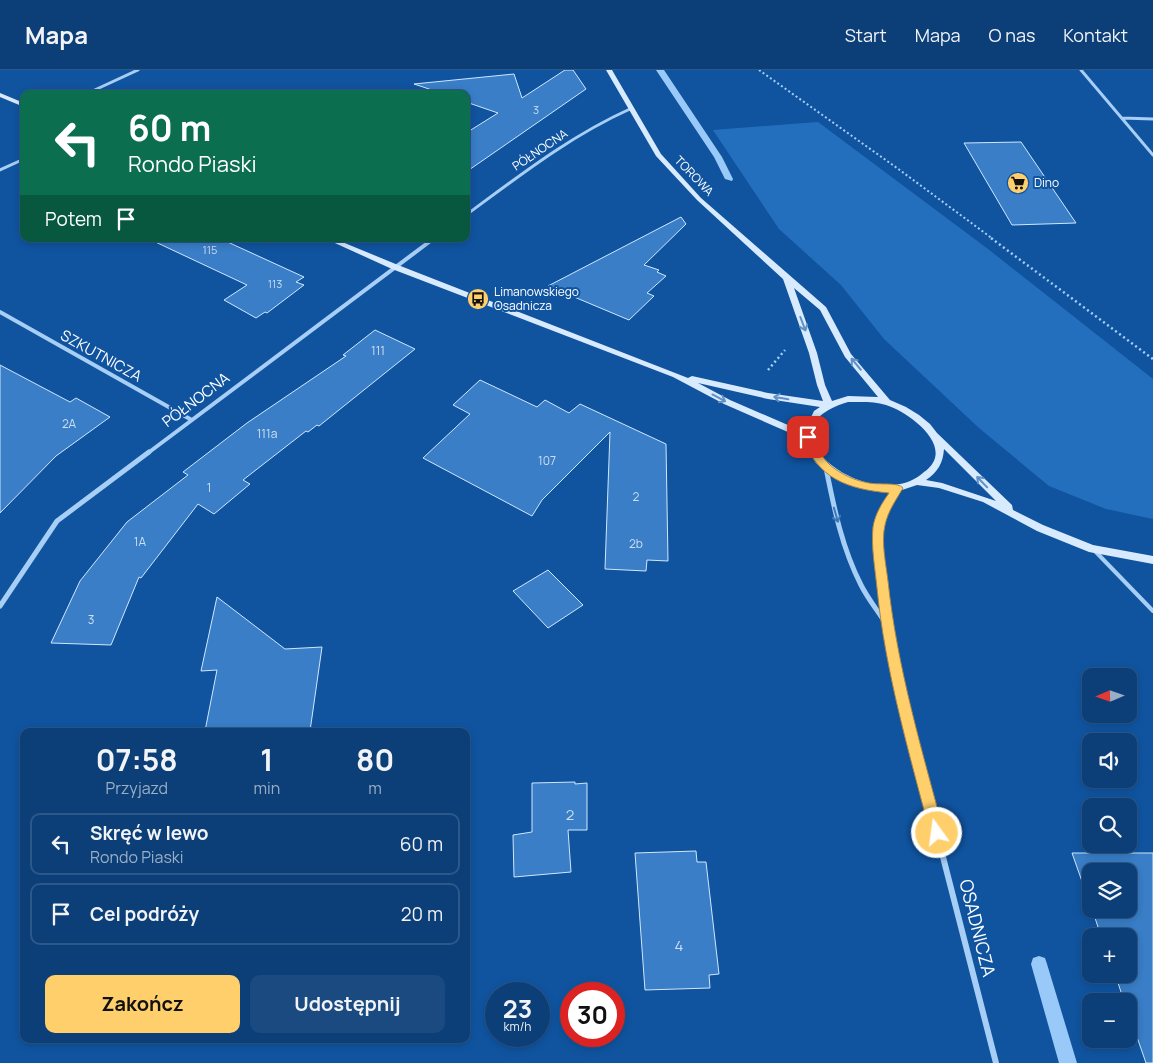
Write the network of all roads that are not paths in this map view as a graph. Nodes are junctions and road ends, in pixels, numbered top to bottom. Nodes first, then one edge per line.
1 (138, 70) edge
2 (609, 70) edge
3 (1081, 70) edge
4 (95, 90) edge
5 (0, 95) edge
6 (20, 103) edge
7 (630, 109) junction
8 (1122, 118) junction
9 (1153, 119) edge
10 (1153, 155) edge
11 (20, 161) edge
12 (0, 170) edge
13 (470, 212) edge
14 (337, 242) edge
15 (429, 242) edge
16 (394, 267) junction
17 (787, 278) junction
18 (0, 312) edge
19 (676, 375) junction
20 (888, 402) junction
21 (829, 405) junction
22 (190, 420) junction
23 (933, 433) junction
24 (808, 437) junction
25 (826, 468) junction
26 (917, 482) junction
27 (898, 488) junction
28 (1017, 516) junction
29 (1092, 549) junction
30 (1153, 560) edge
31 (0, 606) edge
32 (1153, 611) edge
33 (887, 624) junction
34 (996, 1063) edge

1 - 4 street
2 - 7 street, TOROWA
3 - 8 street
5 - 6 street
7 - 13 street, PÓŁNOCNA
7 - 17 street, TOROWA
8 - 9 street
8 - 10 street
11 - 12 street
14 - 16 street
15 - 16 street, PÓŁNOCNA
16 - 19 street
16 - 22 street, PÓŁNOCNA
20 -> 17 street, TOROWA
17 -> 21 street, TOROWA
18 - 22 street, SZKUTNICZA
21 -> 19 street
19 -> 24 street
20 - 21 street
20 - 23 street
21 - 24 street
22 - 31 street, PÓŁNOCNA
23 - 26 street
28 -> 23 street
24 - 25 street
25 - 27 street
25 -> 33 street, OSADNICZA
26 - 27 street
26 - 28 street
27 - 33 street, OSADNICZA
28 - 29 street
29 - 30 street
29 - 32 lane
33 - 34 street, OSADNICZA

